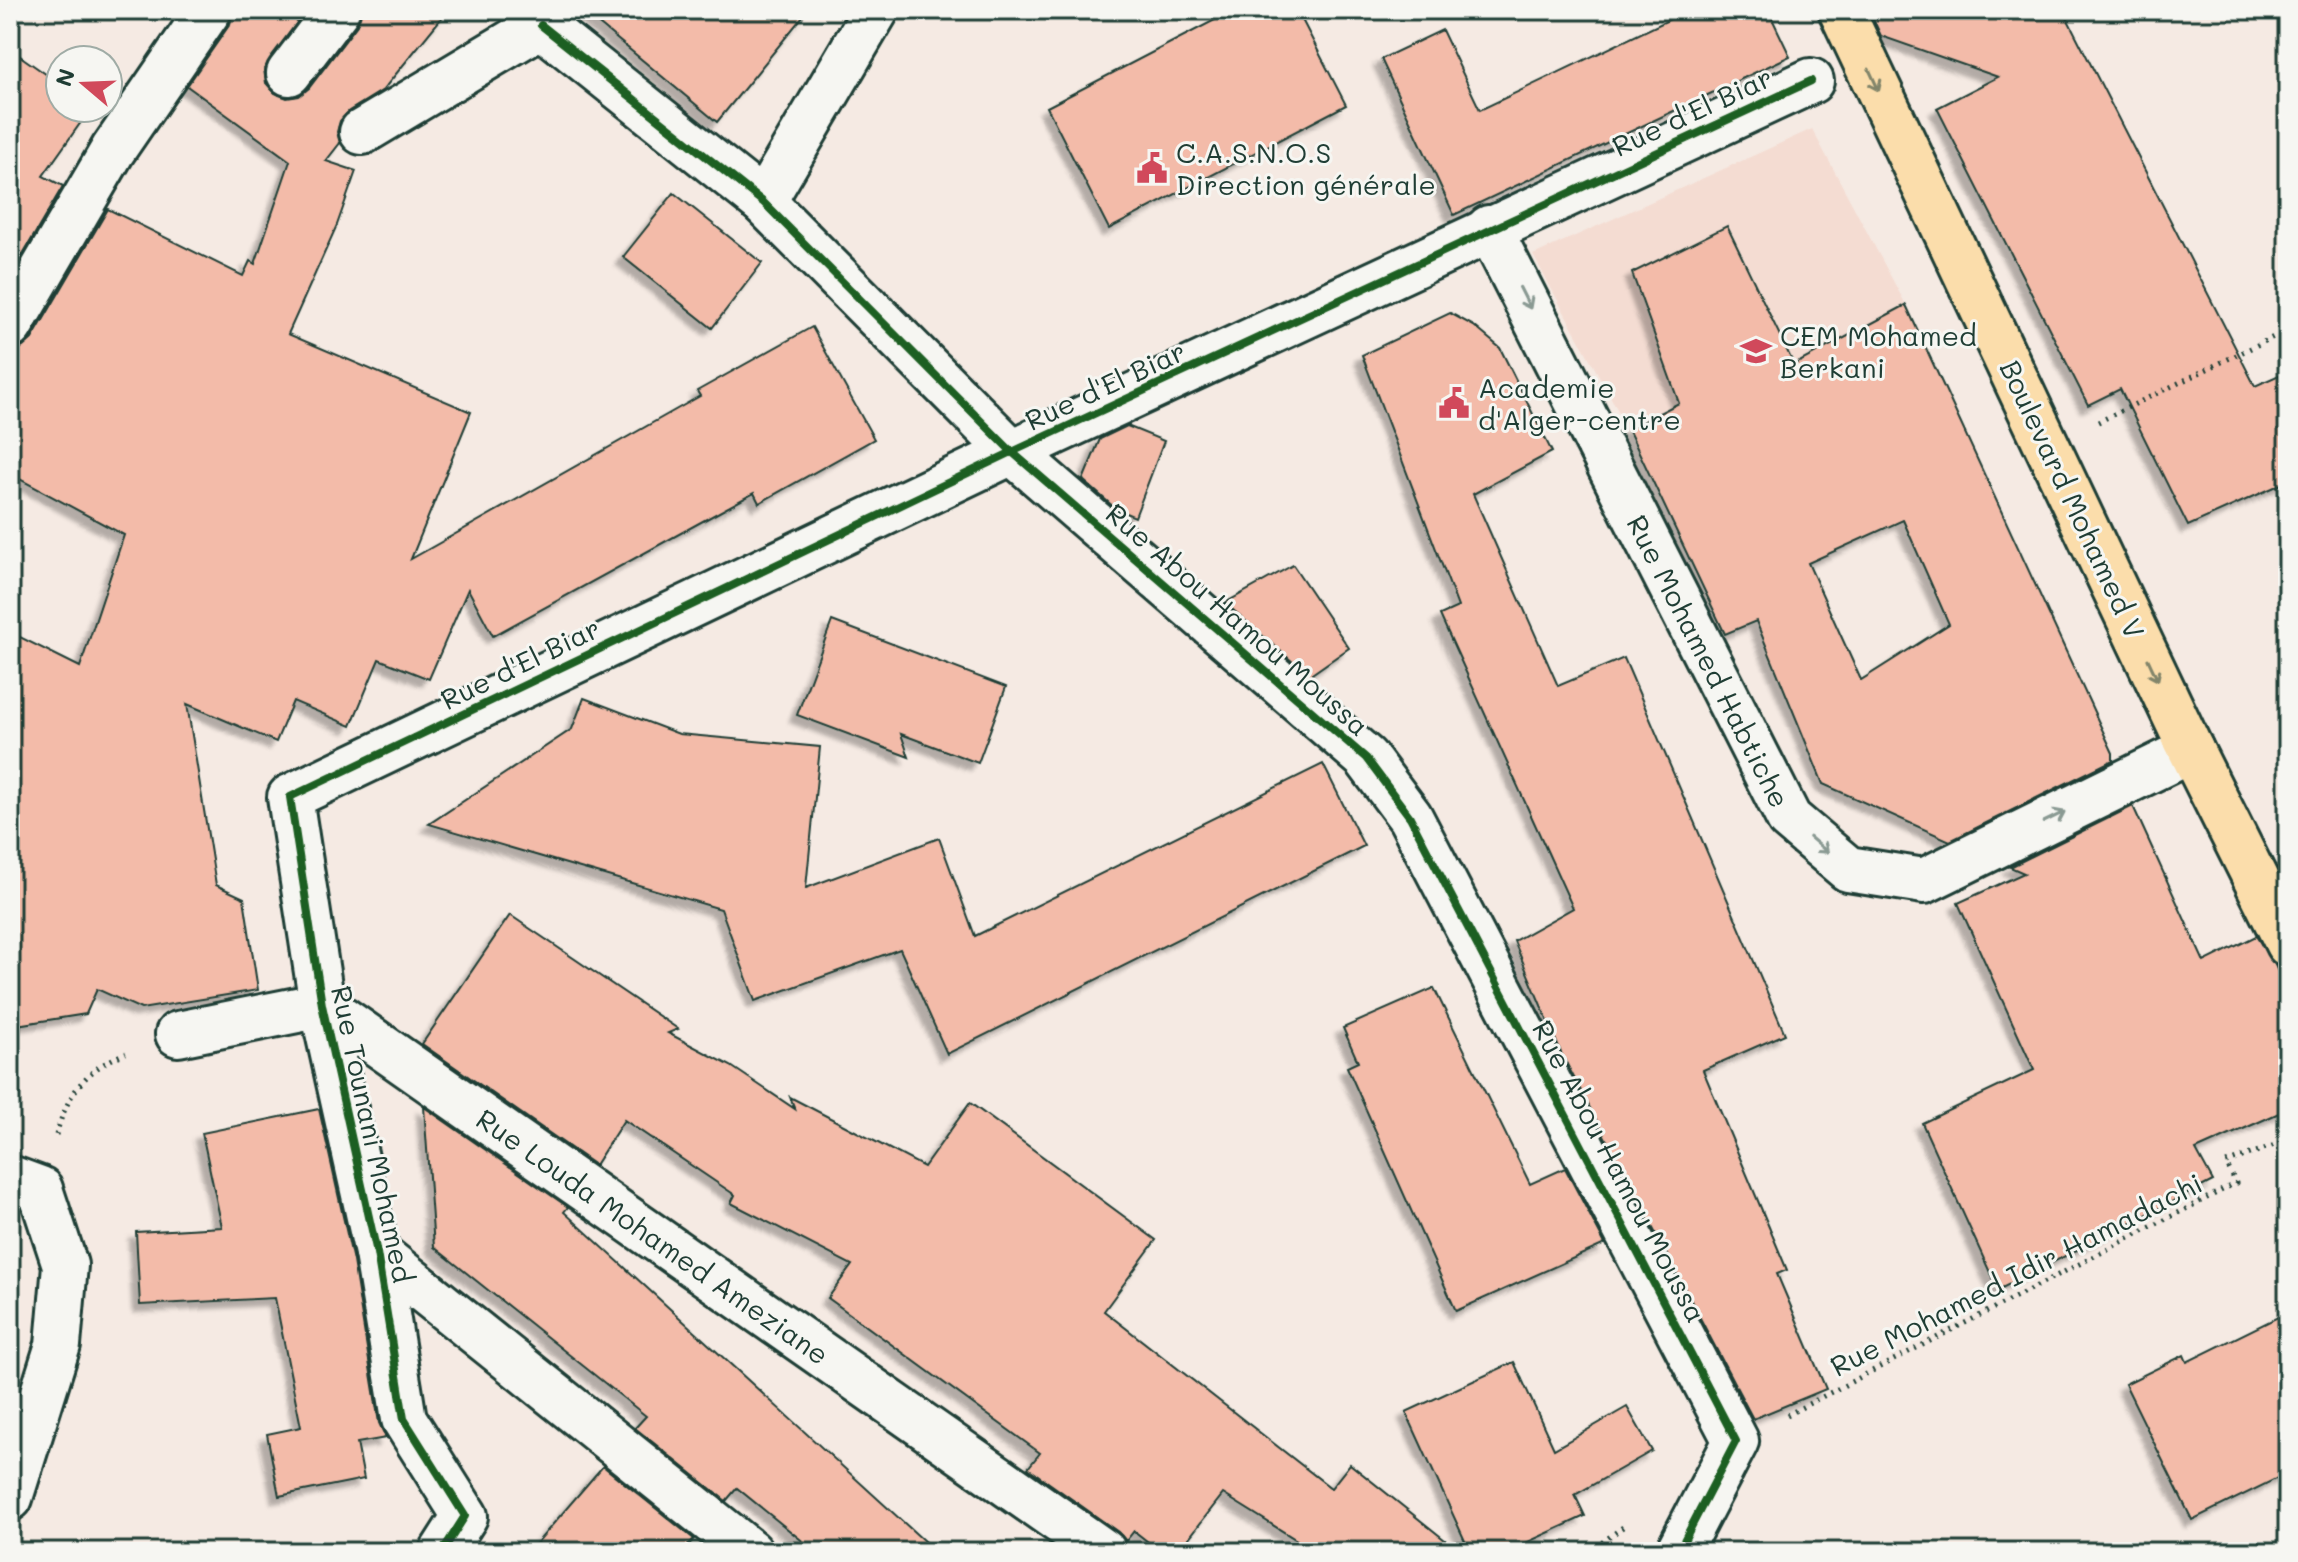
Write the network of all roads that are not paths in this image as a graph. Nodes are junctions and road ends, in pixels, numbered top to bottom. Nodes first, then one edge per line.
1 (209, 10) edge
2 (337, 10) edge
3 (876, 10) edge
4 (1841, 10) edge
5 (547, 18) edge
6 (289, 73) dead end
7 (1811, 81) dead end
8 (362, 132) dead end
9 (763, 202) junction
10 (1489, 228) junction
11 (10, 326) edge
12 (1012, 452) junction
13 (2191, 750) junction
14 (290, 797) joint
15 (2288, 944) edge
16 (322, 1005) junction
17 (178, 1034) road end
18 (25, 1184) edge
19 (377, 1253) junction
20 (10, 1498) edge
21 (442, 1552) edge
22 (750, 1552) edge
23 (1104, 1552) edge
24 (1678, 1552) edge

1 - 11 street
2 - 6 street
3 - 9 street
4 -> 13 main road, Boulevard Mohamed V
5 - 8 street
5 - 9 street, Rue Abou Hamou Moussa
7 - 10 street, Rue d'El Biar
9 - 12 street, Rue Abou Hamou Moussa
10 - 12 street, Rue d'El Biar
10 -> 13 street, Rue Mohamed Habtiche
12 - 14 street, Rue d'El Biar
12 - 24 street, Rue Abou Hamou Moussa
13 - 15 main road, Boulevard Mohamed V
14 - 16 street, Rue Tounani Mohamed
16 - 17 street
16 - 19 street, Rue Tounani Mohamed
16 - 23 street, Rue Louda Mohamed Ameziane
18 - 20 street
19 - 21 street, Rue Tounani Mohamed
19 - 22 street

